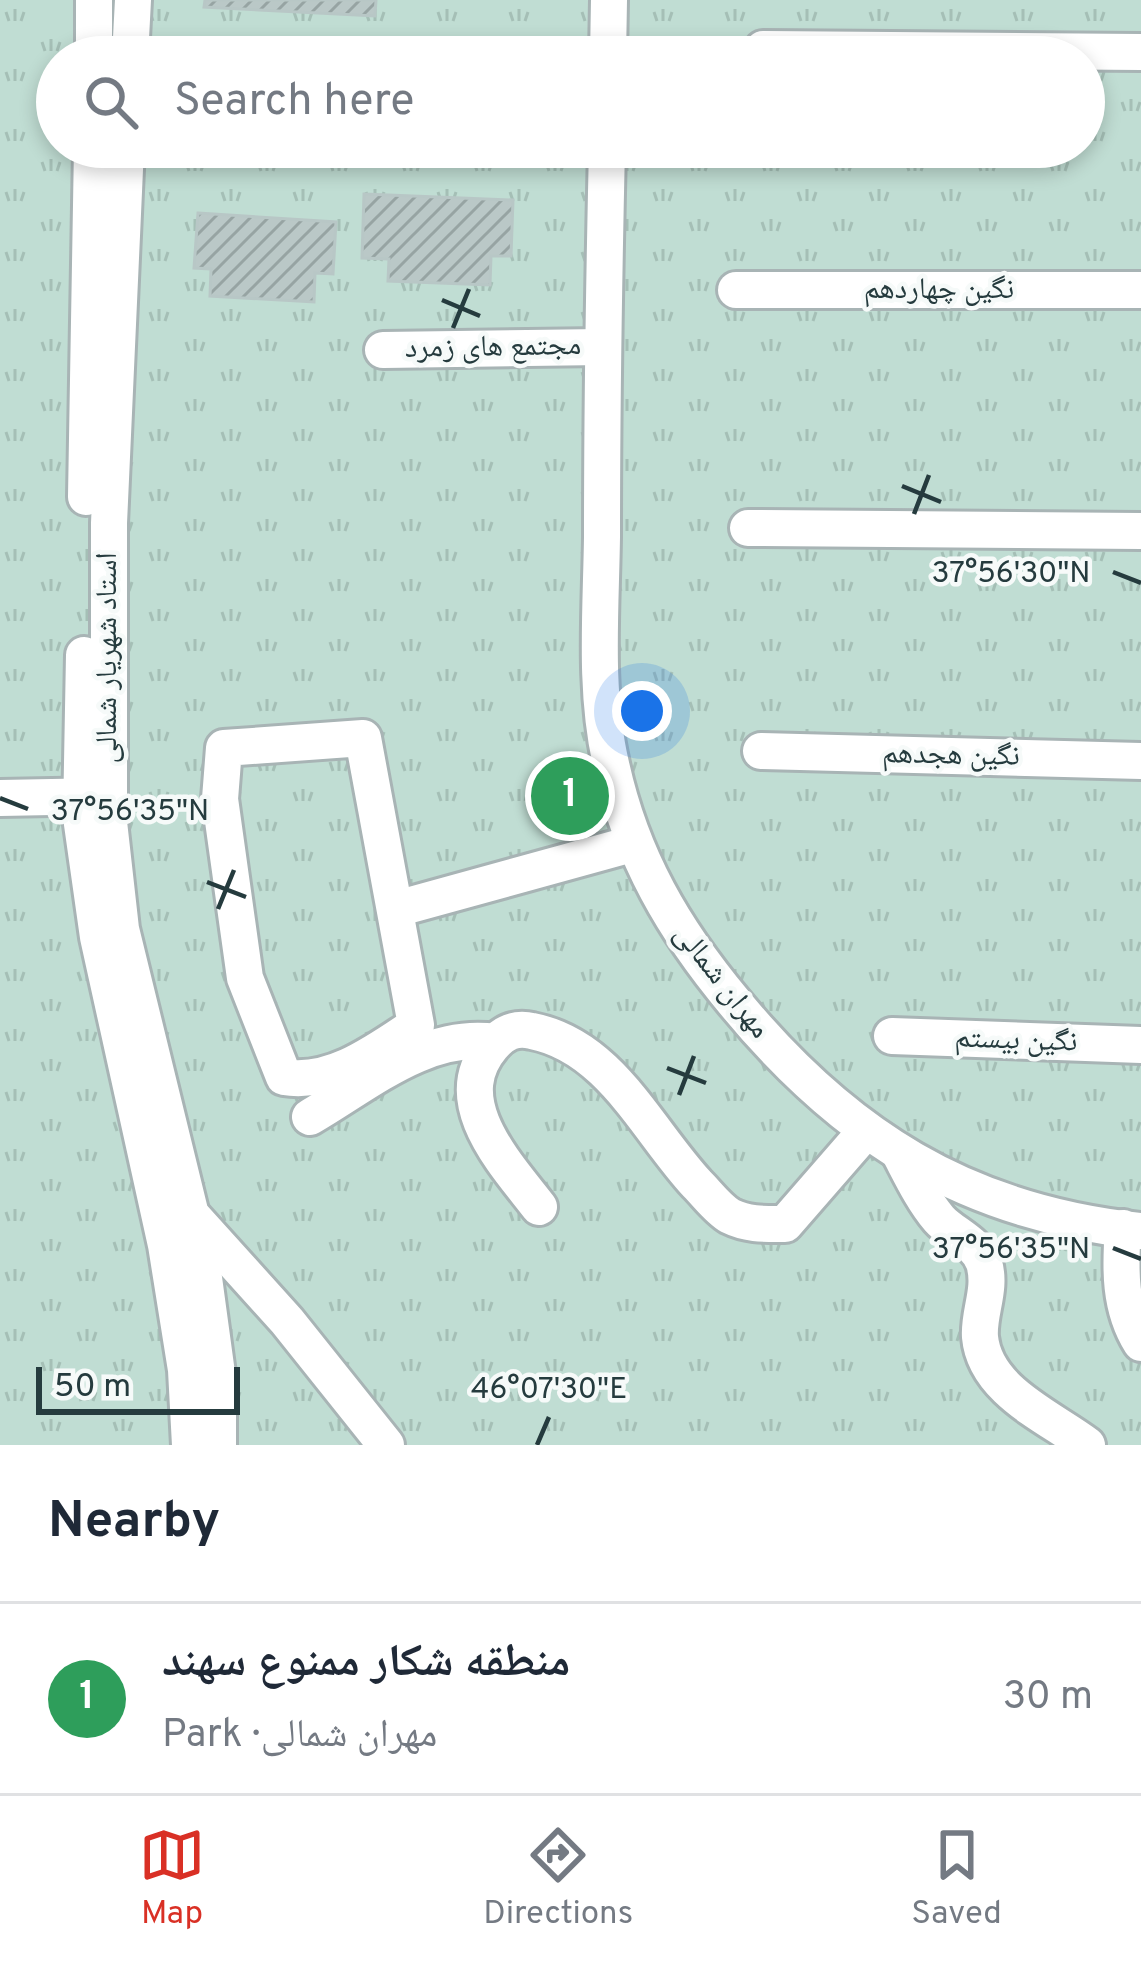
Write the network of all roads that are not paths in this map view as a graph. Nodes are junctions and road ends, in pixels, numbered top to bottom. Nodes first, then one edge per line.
1 (94, 0) edge
2 (133, 0) edge
3 (609, 0) edge
4 (94, 36) edge
5 (131, 36) edge
6 (608, 36) edge
7 (1105, 52) edge
8 (1141, 52) edge
9 (92, 168) edge
10 (125, 168) edge
11 (607, 168) edge
12 (736, 290) dead end
13 (1141, 290) edge
14 (603, 346) junction
15 (383, 350) dead end
16 (748, 528) dead end
17 (1141, 531) edge
18 (761, 751) dead end
19 (1141, 760) edge
20 (94, 797) junction
21 (0, 798) edge
22 (632, 844) junction
23 (396, 909) junction
24 (892, 1036) dead end
25 (495, 1042) junction
26 (1141, 1045) edge
27 (310, 1118) dead end
28 (866, 1132) junction
29 (899, 1152) junction
30 (539, 1207) dead end
31 (174, 1214) junction
32 (1132, 1229) edge
33 (1141, 1343) edge
34 (190, 1445) edge
35 (218, 1445) edge
36 (386, 1445) edge
37 (1087, 1445) edge

1 - 4 street
2 - 5 street
3 - 6 street
7 - 8 street
9 - 20 street, استاد شهریار شمالی
10 - 20 street, استاد شهریار شمالی
11 - 14 street, مهران شمالی
12 - 13 street, نگین چهاردهم
14 - 15 street, مجتمع های زمرد
14 - 22 street, مهران شمالی
16 - 17 street
18 - 19 street, نگین هجدهم
20 - 21 street
20 - 31 street, استاد شهریار شمالی
22 - 23 street
22 - 28 street, مهران شمالی
23 - 23 street
24 - 26 street, نگین بیستم
25 - 27 street
25 - 28 street
25 - 30 street
28 - 29 street, مهران شمالی
29 - 32 street, مهران شمالی
29 - 37 street
31 - 34 street, استاد شهریار شمالی
31 - 35 street, استاد شهریار شمالی
31 - 36 street
32 - 33 street

